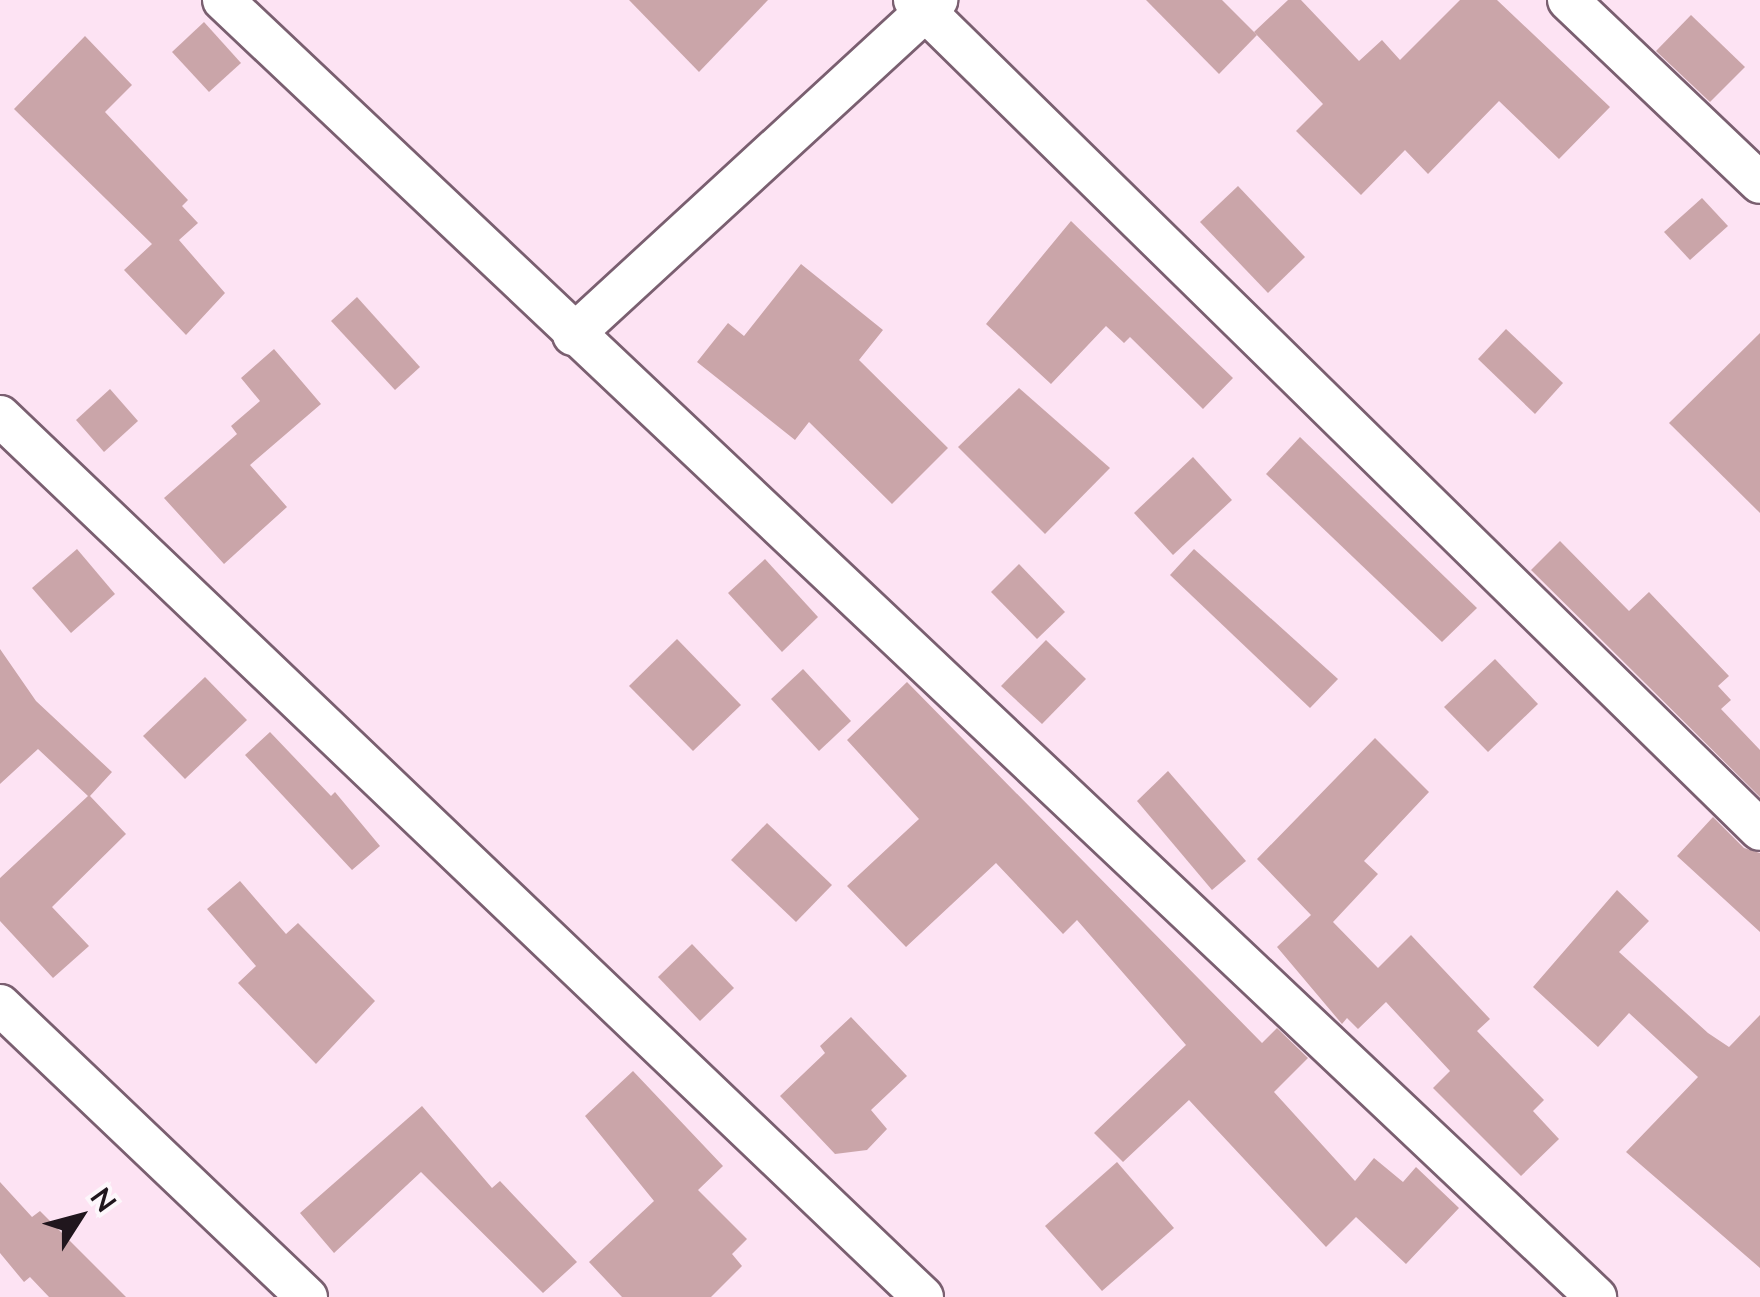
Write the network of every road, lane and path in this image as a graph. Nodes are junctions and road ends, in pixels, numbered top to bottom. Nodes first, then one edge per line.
1 (223, 0) edge
2 (1568, 0) edge
3 (926, 4) edge
4 (1760, 183) edge
5 (574, 335) junction
6 (0, 416) edge
7 (1760, 830) edge
8 (0, 1004) edge
9 (306, 1297) edge
10 (923, 1297) edge
11 (1596, 1297) edge

1 - 5 street
2 - 4 street
3 - 5 street
3 - 7 street
5 - 11 street
6 - 10 street
8 - 9 street

